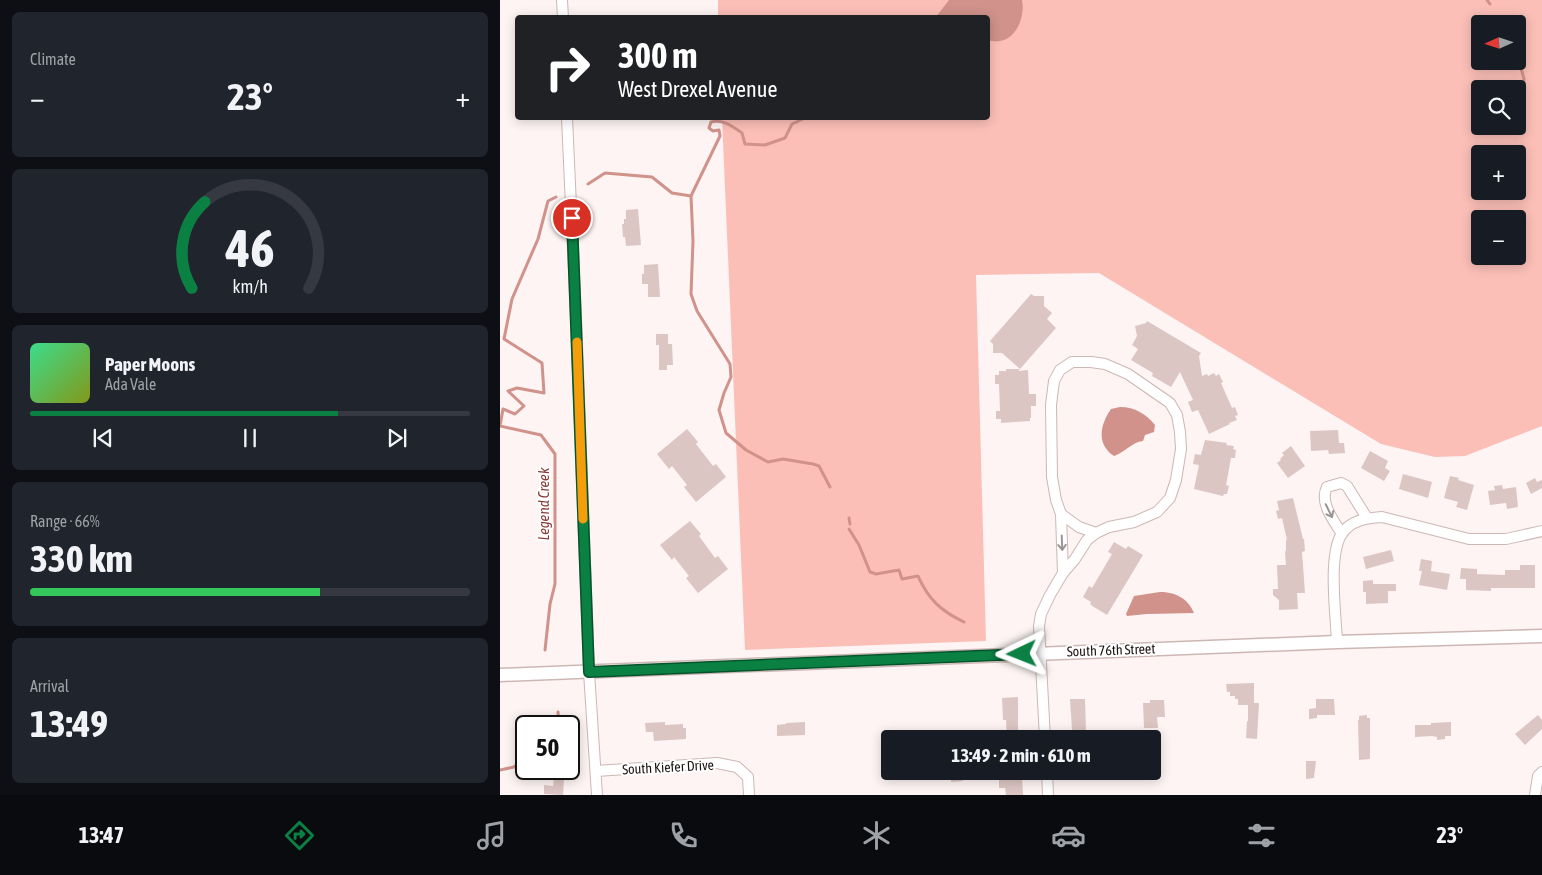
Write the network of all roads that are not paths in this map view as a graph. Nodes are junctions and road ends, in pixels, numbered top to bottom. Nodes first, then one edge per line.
1 (562, 0) edge
2 (563, 15) edge
3 (567, 120) edge
4 (1061, 514) junction
5 (1367, 518) junction
6 (1542, 531) edge
7 (1096, 533) junction
8 (1342, 534) junction
9 (1063, 573) junction
10 (1542, 636) edge
11 (1337, 642) junction
12 (1041, 653) junction
13 (589, 672) junction
14 (500, 675) edge
15 (1045, 730) edge
16 (596, 770) junction
17 (1542, 772) edge
18 (1047, 780) edge
19 (597, 795) edge
20 (750, 795) edge
21 (1048, 795) edge
22 (1535, 795) edge

1 - 2 street
3 - 13 street
4 - 7 street
4 - 7 street
4 -> 9 street
5 - 6 street
5 - 8 street
5 -> 8 street
7 - 9 street
8 - 11 street
9 - 12 street
10 - 11 main road, South 76th Street
11 - 12 main road, South 76th Street
12 - 13 main road, South 76th Street
12 - 15 street
13 - 14 main road, South 76th Street
13 - 16 street
16 - 19 street
16 - 20 street, South Kiefer Drive
17 - 22 street
18 - 21 street

